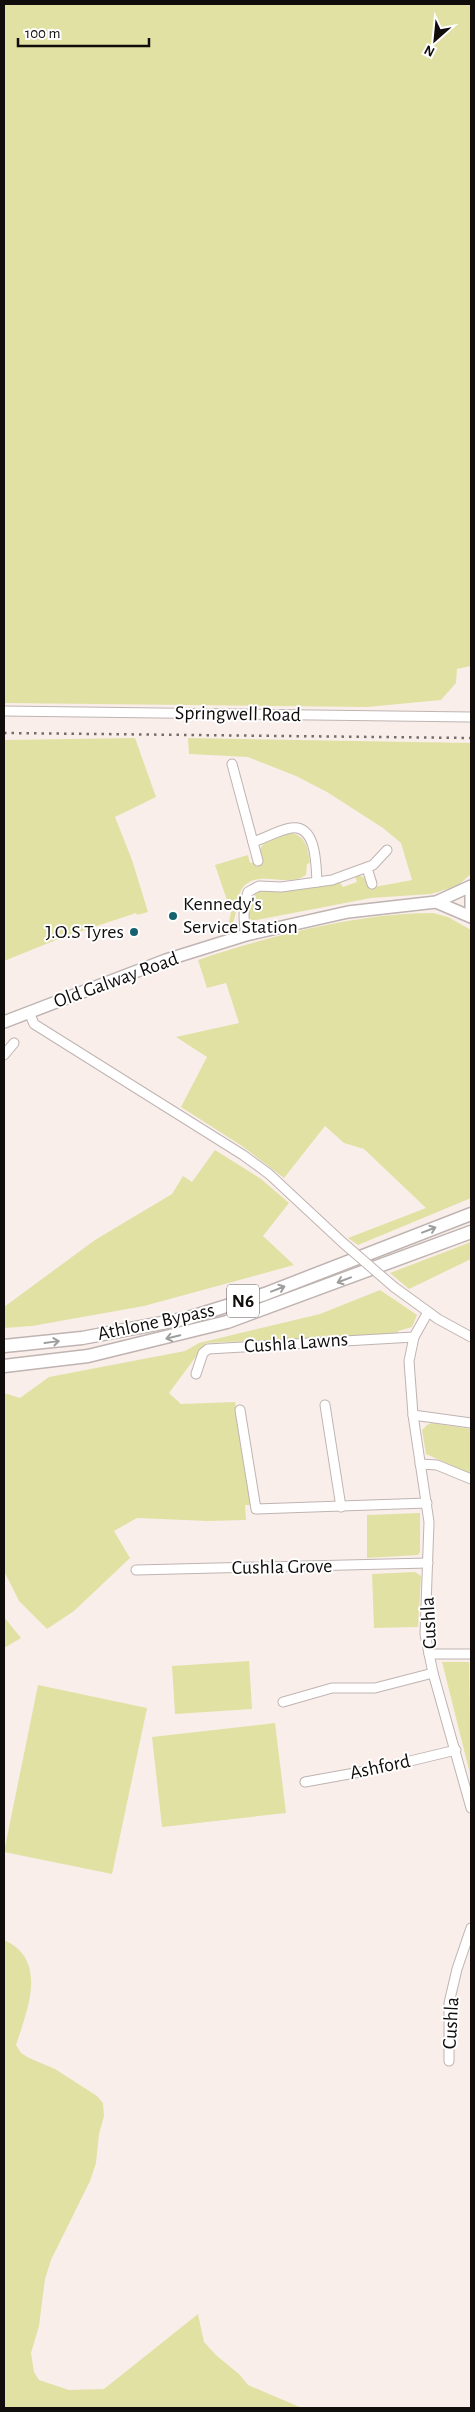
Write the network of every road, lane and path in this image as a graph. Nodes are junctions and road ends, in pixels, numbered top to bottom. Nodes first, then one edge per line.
1 (4, 711) edge
2 (471, 717) edge
3 (232, 764) dead end
4 (254, 842) junction
5 (387, 850) dead end
6 (258, 861) dead end
7 (367, 868) junction
8 (318, 882) junction
9 (372, 884) dead end
10 (471, 886) edge
11 (471, 892) edge
12 (436, 902) junction
13 (471, 908) edge
14 (471, 917) edge
15 (246, 935) junction
16 (29, 1012) junction
17 (4, 1022) edge
18 (14, 1043) dead end
19 (4, 1055) edge
20 (471, 1214) edge
21 (471, 1232) edge
22 (428, 1312) junction
23 (414, 1337) junction
24 (471, 1337) edge
25 (4, 1346) edge
26 (4, 1366) edge
27 (196, 1374) dead end
28 (325, 1405) dead end
29 (240, 1410) dead end
30 (413, 1415) junction
31 (471, 1423) edge
32 (420, 1464) junction
33 (471, 1479) edge
34 (427, 1503) junction
35 (341, 1507) junction
36 (428, 1563) junction
37 (136, 1570) dead end
38 (429, 1654) junction
39 (471, 1654) edge
40 (433, 1673) junction
41 (283, 1702) dead end
42 (456, 1750) junction
43 (304, 1782) dead end
44 (471, 1808) edge
45 (471, 1928) edge
46 (449, 2061) dead end

1 - 2 street, Springwell Road
3 - 4 street
4 - 6 street
4 - 8 street
5 - 7 street
7 - 8 street
7 - 9 street
8 - 15 street
10 - 12 main road
11 - 13 main road
12 - 14 main road
12 - 15 main road, Old Galway Road
15 - 16 main road, Old Galway Road
16 - 17 main road, Old Galway Road
16 - 22 street, bridge
18 - 19 street
25 -> 20 highway, Athlone Bypass / N6
21 -> 26 highway, Athlone Bypass / N6
22 - 23 street, Cushla
22 - 24 street
23 - 27 street, Cushla Lawns
23 - 30 street, Cushla
28 - 35 street
29 - 35 street
30 - 31 street
30 - 32 street, Cushla
32 - 33 street
32 - 34 street, Cushla
34 - 35 street
34 - 36 street, Cushla
36 - 37 street, Cushla Grove
36 - 38 street, Cushla
38 - 39 street
38 - 40 street, Cushla
40 - 41 street
40 - 42 street, Cushla
42 - 43 street, Ashford
42 - 44 street, Cushla
45 - 46 street, Cushla

